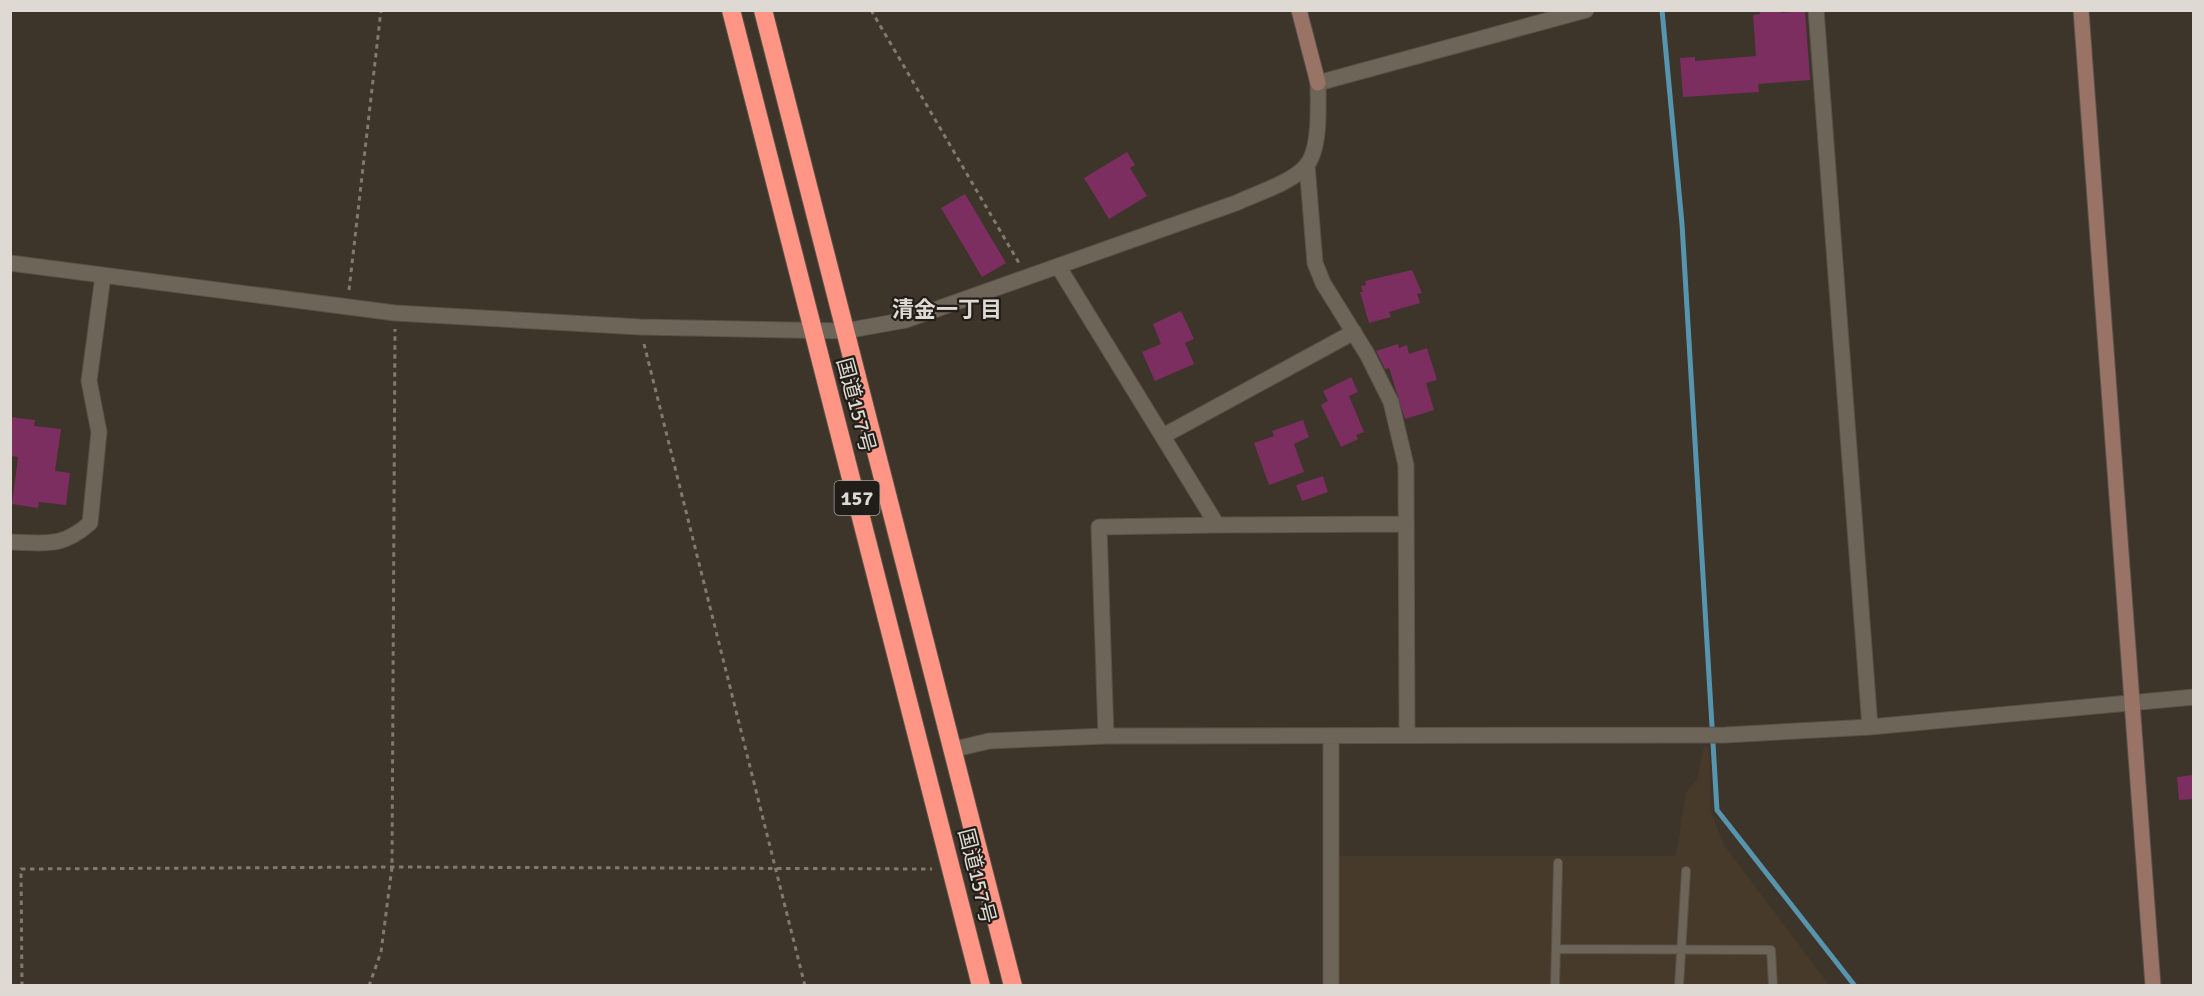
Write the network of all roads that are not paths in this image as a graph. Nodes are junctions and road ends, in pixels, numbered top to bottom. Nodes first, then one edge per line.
1 (731, 10) edge
2 (763, 10) edge
3 (1299, 10) edge
4 (1586, 10) edge
5 (1816, 10) edge
6 (2081, 10) edge
7 (1318, 83) junction
8 (1307, 165) junction
9 (10, 263) edge
10 (1058, 266) junction
11 (103, 276) junction
12 (812, 328) junction
13 (845, 331) junction
14 (1354, 332) junction
15 (1163, 436) junction
16 (1406, 524) junction
17 (1216, 525) junction
18 (10, 542) edge
19 (2193, 697) edge
20 (2130, 702) junction
21 (1870, 727) junction
22 (1407, 734) junction
23 (1106, 736) junction
24 (1331, 736) junction
25 (951, 750) junction
26 (1558, 863) dead end
27 (1686, 871) dead end
28 (1556, 949) junction
29 (1681, 952) junction
30 (981, 986) edge
31 (1013, 986) edge
32 (1331, 986) edge
33 (1556, 986) edge
34 (1680, 986) edge
35 (1773, 986) edge
36 (2153, 986) edge

1 - 12 highway, 国道157号 / 157
2 - 13 highway, 国道157号 / 157
3 - 7 street
4 - 7 street
5 - 21 street
6 - 20 street
7 - 8 street
8 - 10 street
8 - 14 street
9 - 11 street
10 - 13 street
10 - 15 street
11 - 12 street
11 - 18 street
12 - 13 street
12 - 30 highway, 国道157号 / 157
13 - 25 highway, 国道157号 / 157
14 - 15 street
14 - 16 street
15 - 17 street
16 - 17 street
16 - 22 street
17 - 23 street
19 - 20 street
20 - 21 street
20 - 36 street
21 - 22 street
22 - 24 street
23 - 24 street
23 - 25 street
24 - 32 street
25 - 31 highway, 国道157号 / 157
26 - 28 lane
27 - 29 lane
28 - 29 lane
28 - 33 lane
29 - 34 lane
29 - 35 lane

